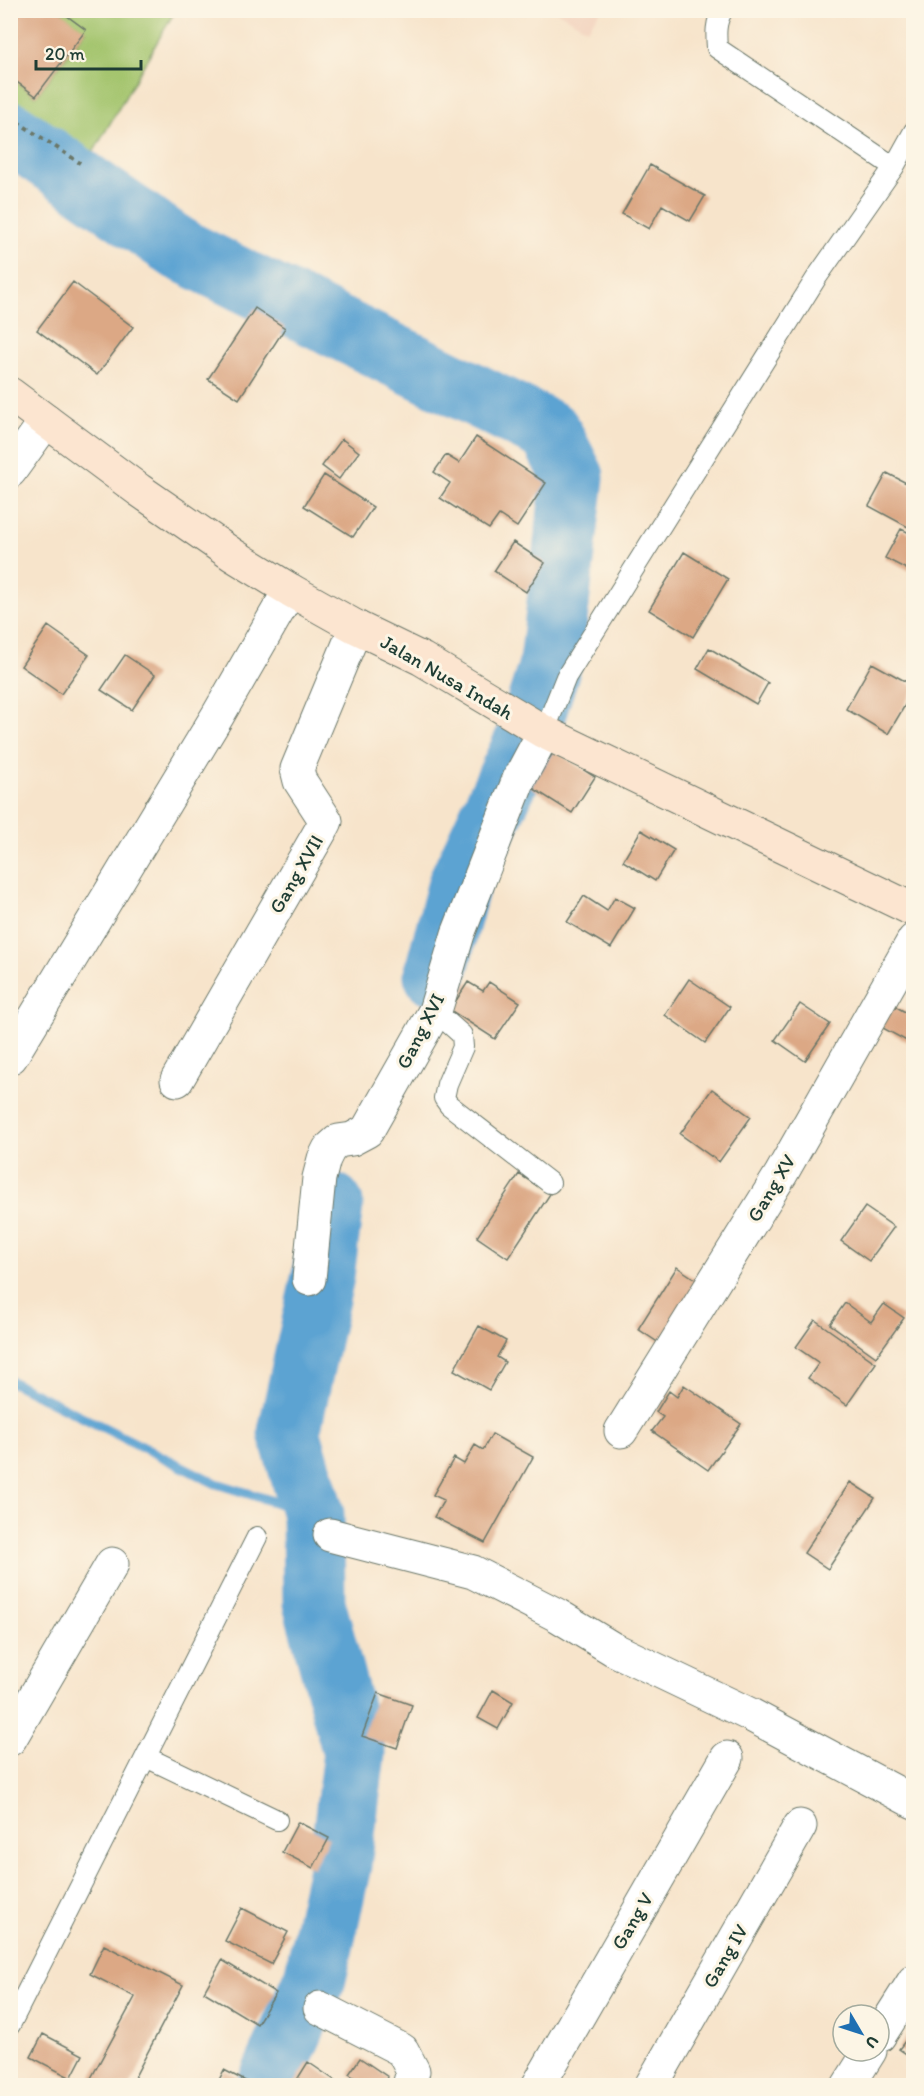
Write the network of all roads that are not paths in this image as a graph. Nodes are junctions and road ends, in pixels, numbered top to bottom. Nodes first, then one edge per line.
1 (723, 10) edge
2 (914, 131) edge
3 (894, 167) junction
4 (10, 394) edge
5 (46, 421) junction
6 (10, 471) edge
7 (290, 590) junction
8 (356, 627) junction
9 (531, 725) junction
10 (914, 910) edge
11 (914, 940) edge
12 (435, 1011) junction
13 (11, 1057) edge
14 (177, 1080) dead end
15 (550, 1183) dead end
16 (309, 1279) dead end
17 (621, 1431) dead end
18 (330, 1535) dead end
19 (257, 1537) dead end
20 (112, 1564) dead end
21 (10, 1739) edge
22 (146, 1757) junction
23 (728, 1758) dead end
24 (914, 1802) edge
25 (277, 1820) dead end
26 (800, 1826) dead end
27 (914, 1981) edge
28 (320, 2008) dead end
29 (891, 2017) edge
30 (10, 2025) edge
31 (862, 2063) edge
32 (409, 2085) edge
33 (538, 2085) edge
34 (651, 2085) edge
35 (848, 2085) edge

1 - 3 lane
2 - 3 lane
3 - 9 lane
4 - 5 street, Jalan Nusa Indah
5 - 6 street
5 - 7 street, Jalan Nusa Indah
7 - 8 street, Jalan Nusa Indah
7 - 13 street
8 - 9 street, Jalan Nusa Indah
8 - 14 street, Gang XVII
9 - 10 street, Jalan Nusa Indah
9 - 12 street, Gang XVI
11 - 17 street, Gang XV
12 - 15 lane
12 - 16 street, Gang XVI
18 - 24 street
19 - 22 lane
20 - 21 street
22 - 25 lane
22 - 30 lane
23 - 33 street, Gang V
26 - 34 street, Gang IV
27 - 29 street
28 - 32 street
31 - 35 street

